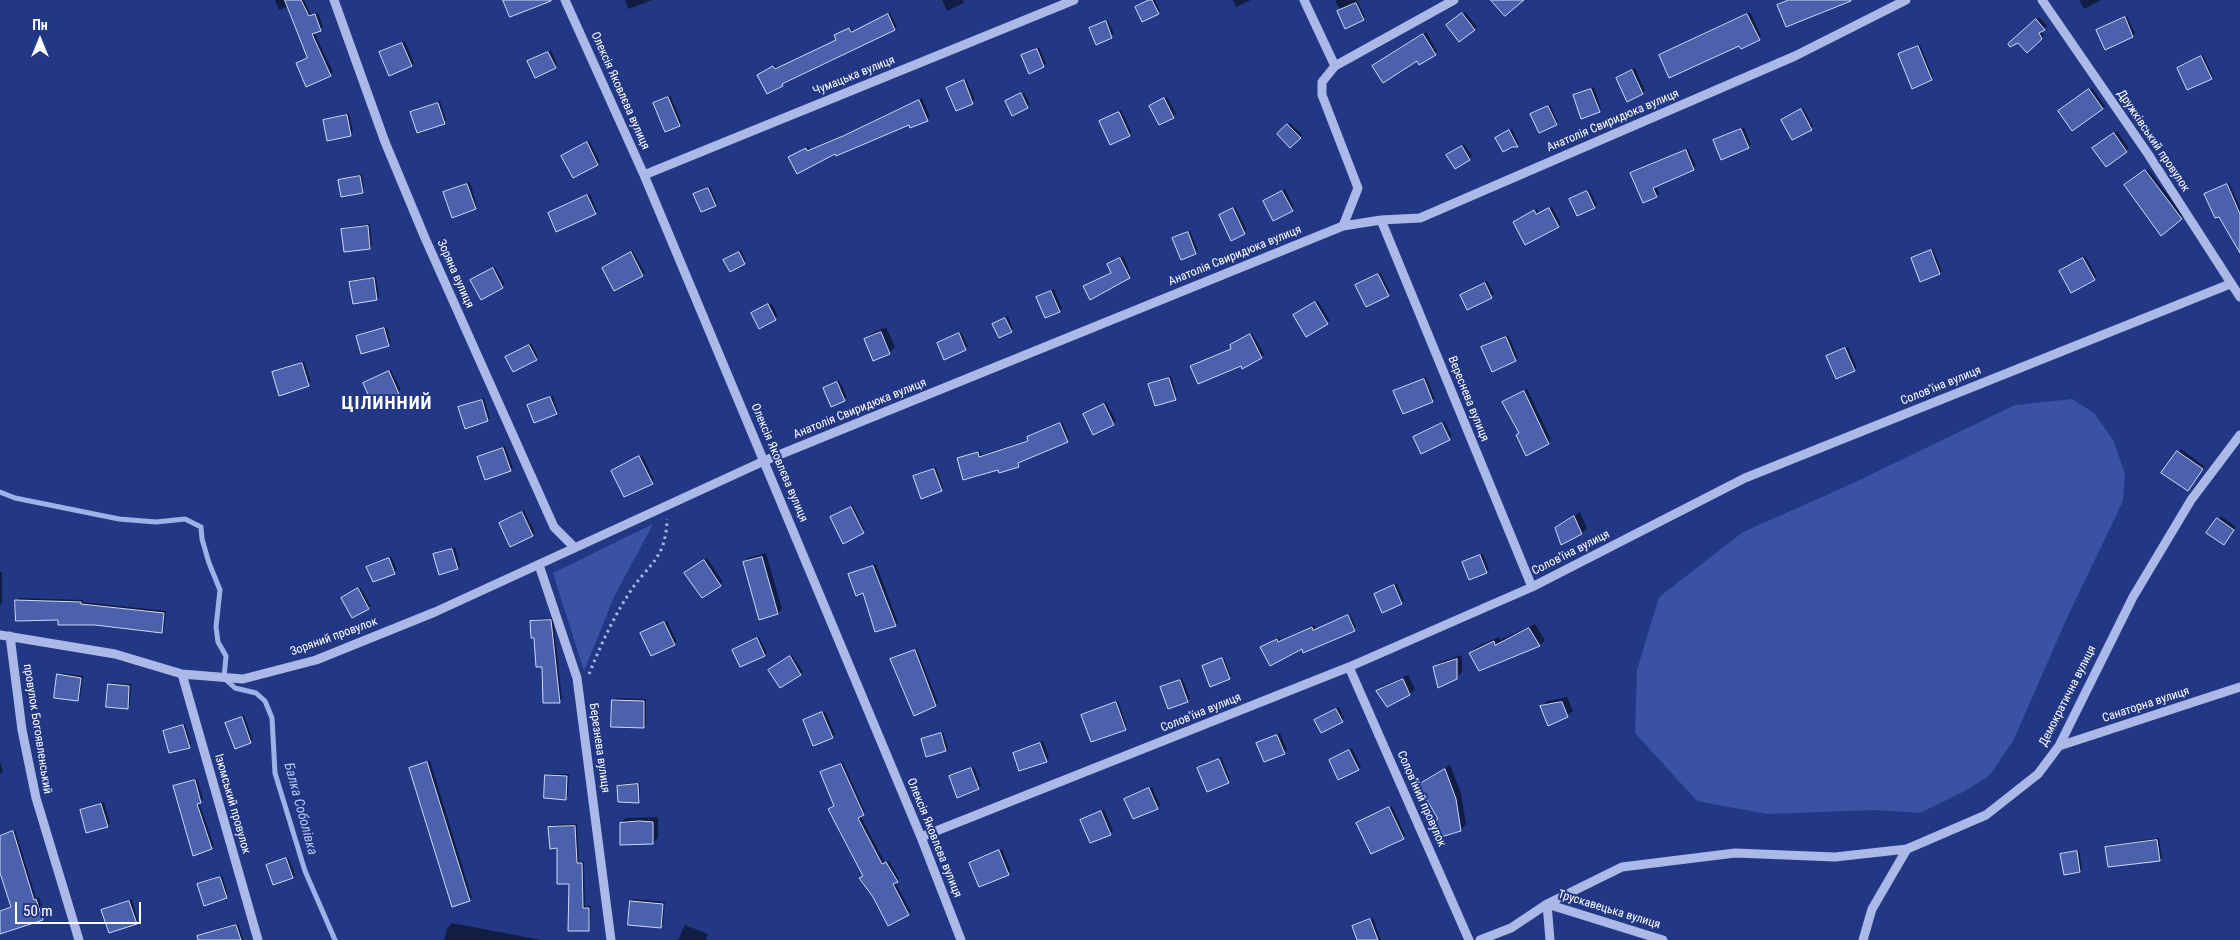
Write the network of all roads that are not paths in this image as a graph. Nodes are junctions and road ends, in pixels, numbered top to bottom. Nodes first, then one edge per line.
1 (334, 0) edge
2 (565, 0) edge
3 (1074, 0) edge
4 (1304, 0) edge
5 (1454, 0) edge
6 (1906, 0) edge
7 (2042, 0) edge
8 (1335, 66) junction
9 (644, 175) junction
10 (1381, 220) junction
11 (1343, 226) junction
12 (2230, 284) junction
13 (2240, 298) edge
14 (2240, 435) edge
15 (764, 461) junction
16 (574, 547) junction
17 (539, 566) junction
18 (1532, 588) junction
19 (0, 635) edge
20 (10, 636) junction
21 (1349, 667) junction
22 (182, 674) junction
23 (2240, 687) edge
24 (2059, 746) junction
25 (921, 837) junction
26 (1907, 849) junction
27 (1548, 904) junction
28 (79, 940) edge
29 (258, 940) edge
30 (611, 940) edge
31 (961, 940) edge
32 (1469, 940) edge
33 (1480, 940) edge
34 (1550, 940) edge
35 (1663, 940) edge
36 (1863, 940) edge

1 - 16 street, Зоряна вулиця
2 - 9 street, Олексія Яковлєва вулиця
3 - 9 street, Чумацька вулиця
4 - 8 street
5 - 8 street
6 - 10 street, Анатолія Свиридюка вулиця
7 - 12 street, Дружківський провулок
8 - 11 street
9 - 15 street, Олексія Яковлєва вулиця
10 - 11 street, Анатолія Свиридюка вулиця
10 - 18 street, Вереснева вулиця
11 - 15 street, Анатолія Свиридюка вулиця
12 - 13 street, Дружківський провулок
12 - 18 street, Солов'їна вулиця
14 - 24 street, Демократична вулиця
15 - 16 street, Анатолія Свиридюка вулиця
15 - 25 street, Олексія Яковлєва вулиця
16 - 17 street, Зоряний провулок
17 - 22 street, Зоряний провулок
17 - 30 street, Березнева вулиця
18 - 21 street, Солов'їна вулиця
19 - 20 street, Зоряний провулок
20 - 22 street, Зоряний провулок
20 - 28 street, провулок Богоявленський
21 - 25 street, Солов'їна вулиця
21 - 32 street, Солов'їний провулок
22 - 29 street, Ізюмський провулок
23 - 24 street, Санаторна вулиця
24 - 26 street, Демократична вулиця
25 - 31 street, Олексія Яковлєва вулиця
26 - 27 street, Демократична вулиця
26 - 36 street
27 - 33 street, Демократична вулиця
27 - 34 street
27 - 35 street, Трускавецька вулиця

